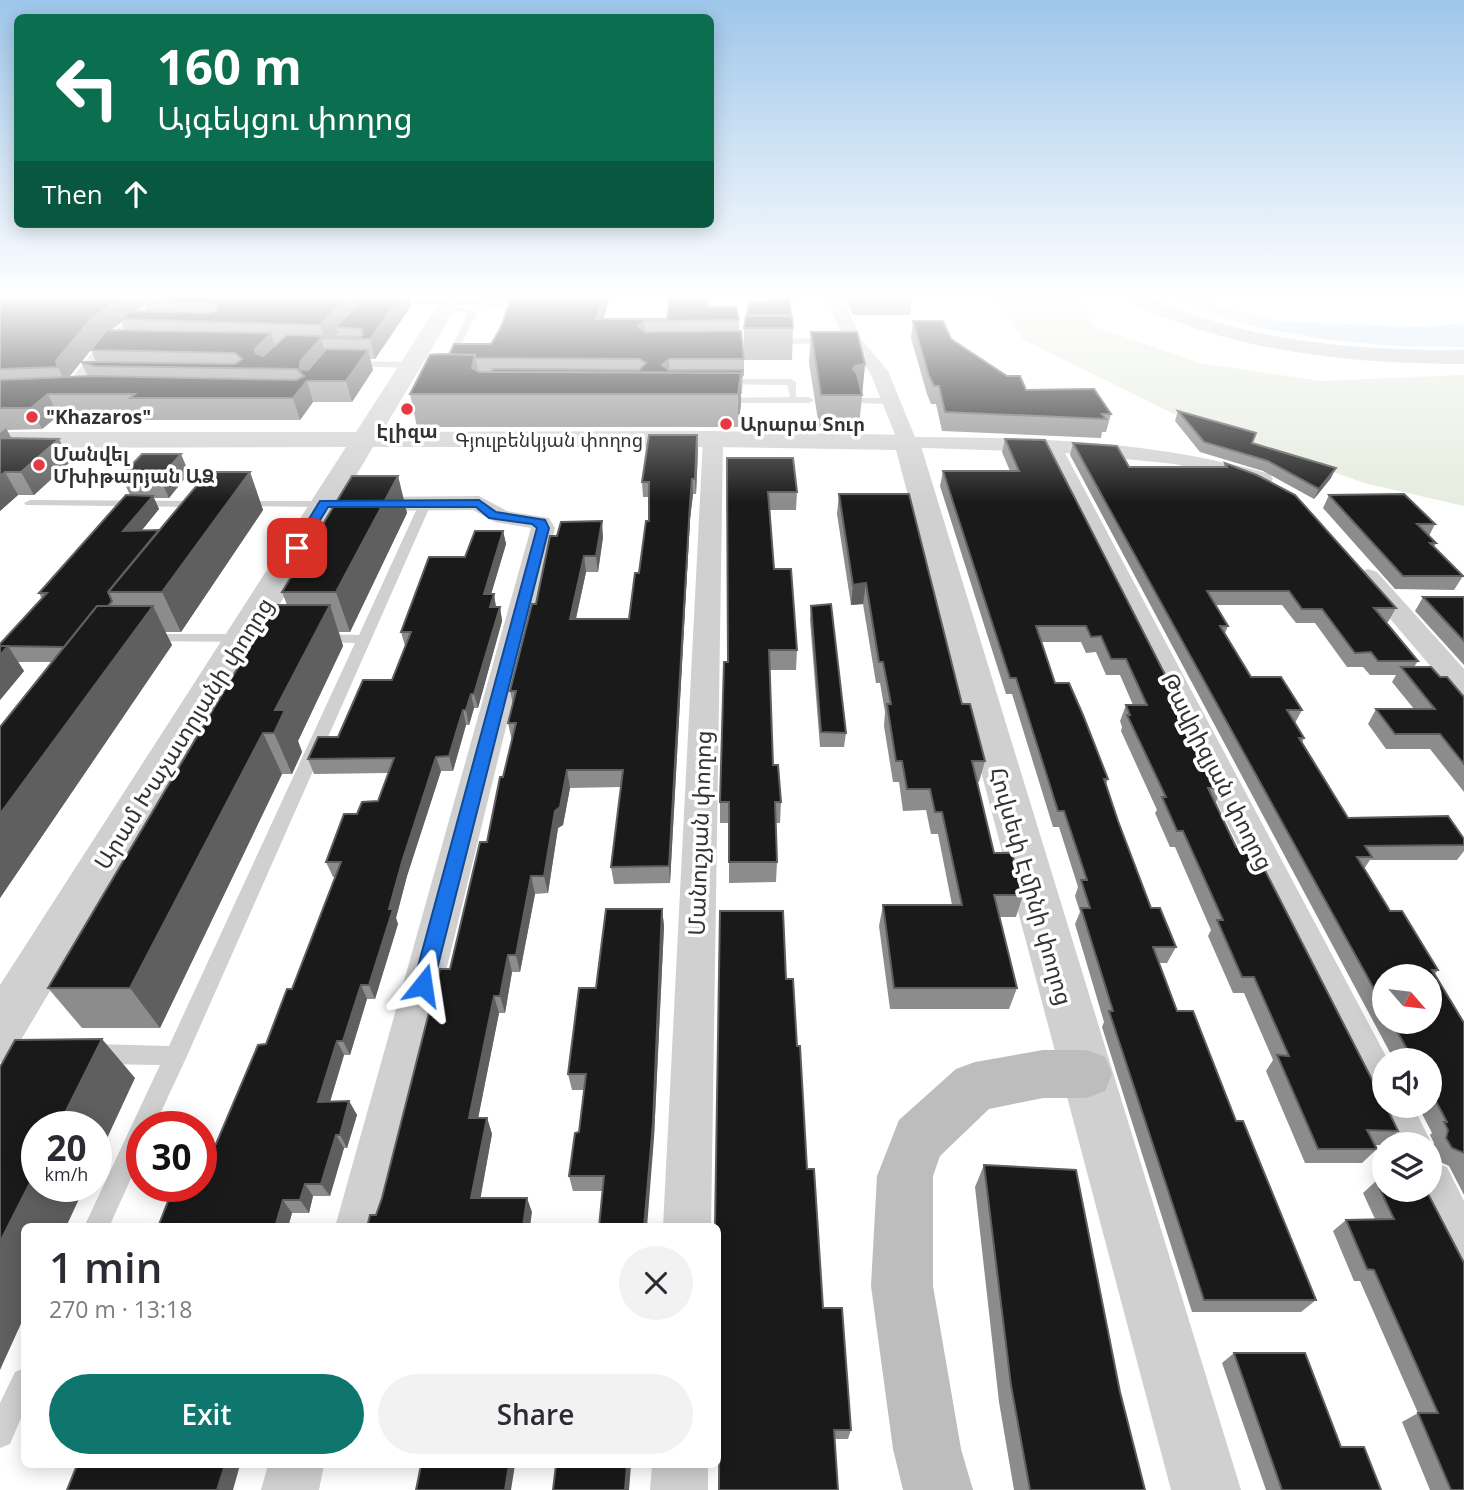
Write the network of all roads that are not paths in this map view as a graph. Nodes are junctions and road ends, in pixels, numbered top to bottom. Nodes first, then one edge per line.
1 (100, 364) edge
2 (339, 364) edge
3 (414, 364) edge
4 (873, 364) edge
5 (408, 375) junction
6 (86, 381) edge
7 (709, 382) edge
8 (762, 382) junction
9 (793, 395) dead end
10 (707, 400) edge
11 (763, 400) junction
12 (810, 400) dead end
13 (858, 401) edge
14 (891, 401) junction
15 (712, 439) junction
16 (0, 440) edge
17 (364, 440) junction
18 (907, 443) junction
19 (1051, 446) junction
20 (1280, 487) edge
21 (30, 503) dead end
22 (425, 503) junction
23 (230, 504) edge
24 (325, 504) junction
25 (209, 515) edge
26 (1353, 561) edge
27 (1389, 600) junction
28 (1426, 601) edge
29 (138, 638) edge
30 (248, 638) junction
31 (310, 638) edge
32 (365, 639) junction
33 (1464, 687) edge
34 (0, 1029) edge
35 (0, 1052) edge
36 (176, 1056) junction
37 (1372, 1073) edge
38 (1086, 1074) junction
39 (150, 1111) edge
40 (126, 1162) edge
41 (1439, 1202) edge
42 (98, 1223) edge
43 (360, 1223) edge
44 (687, 1223) edge
45 (1464, 1251) edge
46 (21, 1388) edge
47 (0, 1434) edge
48 (295, 1468) edge
49 (680, 1468) edge
50 (290, 1490) edge
51 (679, 1490) edge
52 (938, 1490) edge
53 (1206, 1490) edge

1 - 6 street
2 - 5 lane
3 - 5 street, Արամ Խաչատրյանի փողոց
4 - 14 street, Հովսեփ Էմինի փողոց
5 - 17 street, Արամ Խաչատրյանի փողոց
7 - 8 lane
8 - 9 lane
8 - 11 lane
10 - 11 lane
11 - 12 lane
13 - 14 lane
14 - 18 street, Հովսեփ Էմինի փողոց
15 - 17 street, Գյուլբենկյան փողոց
15 - 18 street, Գյուլբենկյան փողոց
15 - 44 street, Մանուշյան փողոց
16 - 17 street, Գյուլբենկյան փողոց
17 - 24 street, Արամ Խաչատրյանի փողոց
18 - 19 street, Գյուլբենկյան փողոց
18 - 38 street, Հովսեփ Էմինի փողոց
19 - 20 street, Գյուլբենկյան փողոց
19 - 37 street, Թավրիզյան փողոց
21 - 25 lane
22 - 24 street
22 - 32 lane
22 - 43 street
23 - 24 lane
24 - 30 street, Արամ Խաչատրյանի փողոց
26 - 27 street
27 - 28 street
27 - 33 street
29 - 30 lane
30 - 34 street, Արամ Խաչատրյանի փողոց
31 - 32 lane
32 - 36 lane
35 - 36 lane
36 - 39 lane
38 - 52 main road
38 - 53 street, Հովսեփ Էմինի փողոց
40 - 42 lane
41 - 45 street
46 - 47 lane
48 - 50 street
49 - 51 street

